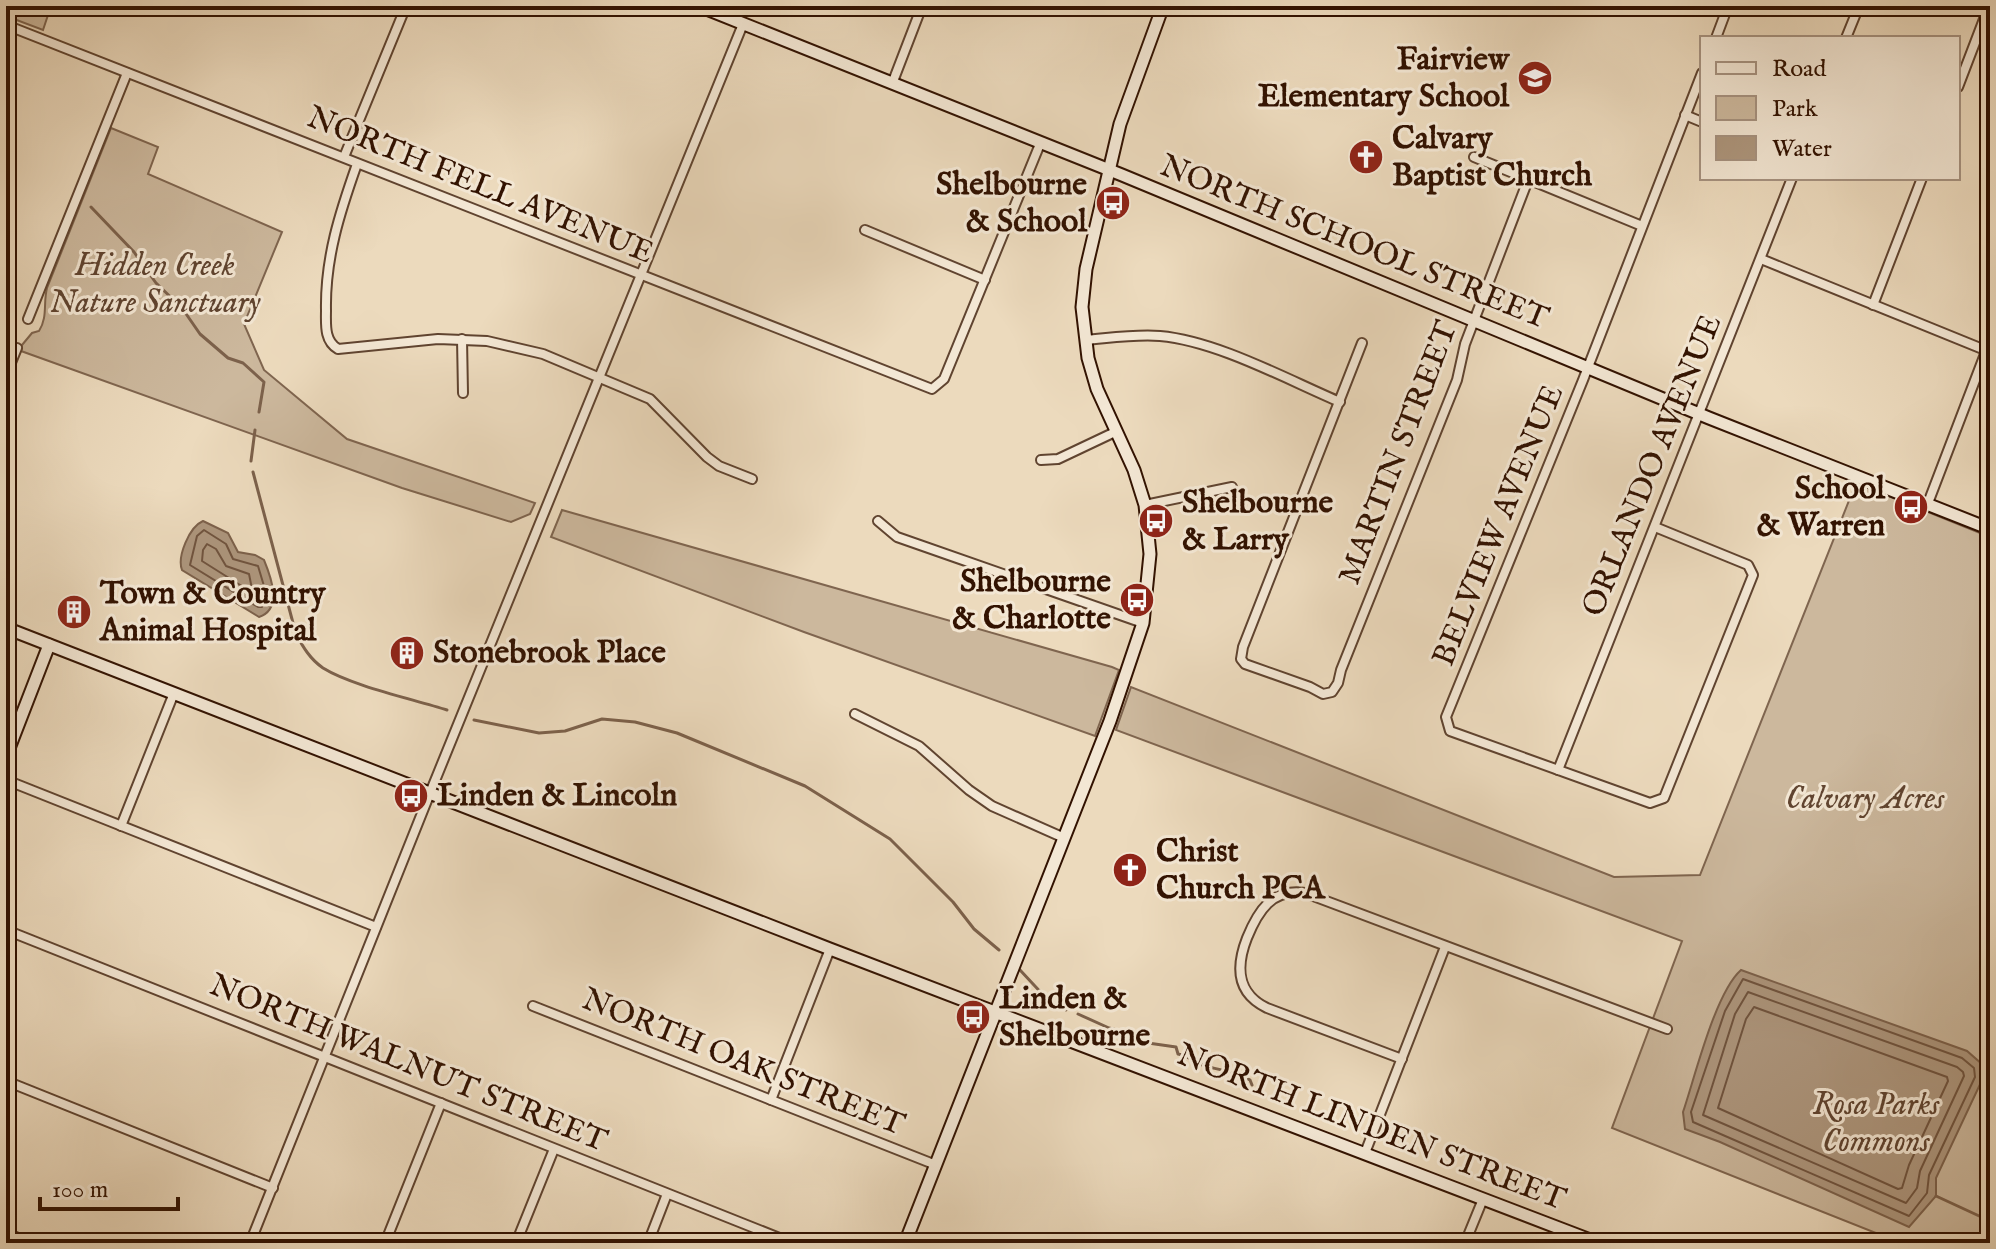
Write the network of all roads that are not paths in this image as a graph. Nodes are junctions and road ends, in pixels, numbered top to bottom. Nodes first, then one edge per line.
1 (406, 6) edge
2 (699, 6) edge
3 (922, 6) edge
4 (1163, 6) edge
5 (1728, 6) edge
6 (1859, 6) edge
7 (1989, 6) edge
8 (743, 24) junction
9 (6, 25) edge
10 (1717, 36) edge
11 (1847, 36) edge
12 (127, 73) junction
13 (1700, 78) edge
14 (1960, 82) edge
15 (892, 84) junction
16 (1685, 115) junction
17 (1700, 121) edge
18 (1040, 144) junction
19 (344, 157) junction
20 (1474, 157) dead end
21 (357, 164) junction
22 (1110, 171) junction
23 (1528, 180) junction
24 (1791, 180) edge
25 (1921, 180) edge
26 (1642, 226) junction
27 (865, 230) dead end
28 (1761, 259) junction
29 (640, 276) junction
30 (985, 280) junction
31 (1873, 305) junction
32 (28, 319) dead end
33 (1475, 322) junction
34 (462, 339) junction
35 (1086, 340) junction
36 (1362, 343) dead end
37 (17, 348) dead end
38 (1989, 348) edge
39 (1588, 368) junction
40 (6, 375) edge
41 (600, 376) junction
42 (463, 393) dead end
43 (1340, 402) junction
44 (1700, 414) junction
45 (1115, 432) junction
46 (1041, 460) dead end
47 (752, 479) dead end
48 (1232, 487) dead end
49 (1928, 503) junction
50 (1145, 505) junction
51 (878, 521) dead end
52 (1655, 527) junction
53 (1990, 529) edge
54 (1143, 623) junction
55 (6, 628) edge
56 (49, 645) junction
57 (174, 693) junction
58 (855, 714) dead end
59 (6, 756) edge
60 (1558, 770) junction
61 (6, 780) edge
62 (430, 793) junction
63 (121, 826) junction
64 (1062, 837) junction
65 (376, 927) junction
66 (6, 930) edge
67 (1445, 947) junction
68 (830, 949) junction
69 (533, 1006) dead end
70 (994, 1012) junction
71 (1667, 1029) dead end
72 (324, 1057) junction
73 (1402, 1059) junction
74 (6, 1081) edge
75 (771, 1100) junction
76 (441, 1103) junction
77 (554, 1149) junction
78 (1365, 1153) junction
79 (936, 1165) junction
80 (273, 1188) junction
81 (667, 1194) junction
82 (1483, 1199) junction
83 (6, 1235) edge
84 (27, 1243) edge
85 (250, 1243) edge
86 (385, 1243) edge
87 (516, 1243) edge
88 (648, 1243) edge
89 (792, 1243) edge
90 (905, 1243) edge
91 (1465, 1243) edge
92 (1598, 1243) edge

1 - 19 street
2 - 8 street, NORTH SCHOOL STREET
3 - 15 street
4 - 22 street
5 - 10 street
6 - 11 street
7 - 14 street
8 - 15 street, NORTH SCHOOL STREET
8 - 29 street
9 - 12 street, NORTH FELL AVENUE
12 - 19 street, NORTH FELL AVENUE
12 - 32 street
13 - 16 street, BELVIEW AVENUE
15 - 18 street, NORTH SCHOOL STREET
16 - 17 street
16 - 26 street, BELVIEW AVENUE
18 - 22 street, NORTH SCHOOL STREET
18 - 30 street
19 - 21 street, NORTH FELL AVENUE
20 - 23 street
21 - 29 street, NORTH FELL AVENUE
21 - 34 street
22 - 33 street, NORTH SCHOOL STREET
22 - 35 street
23 - 26 street
23 - 33 street, MARTIN STREET
24 - 28 street, ORLANDO AVENUE
25 - 31 street
26 - 39 street, BELVIEW AVENUE
27 - 30 street
28 - 31 street
28 - 44 street, ORLANDO AVENUE
29 - 30 street, NORTH FELL AVENUE
29 - 41 street
31 - 38 street
33 - 39 street, NORTH SCHOOL STREET
33 - 43 street, MARTIN STREET
34 - 41 street
34 - 42 street
35 - 43 street
35 - 45 street
36 - 43 street
37 - 40 street
38 - 49 street
39 - 44 street, NORTH SCHOOL STREET
39 - 60 street, BELVIEW AVENUE
41 - 47 street
41 - 62 street
44 - 49 street, NORTH SCHOOL STREET
44 - 52 street, ORLANDO AVENUE
45 - 46 street
45 - 50 street
48 - 50 street
49 - 53 street, NORTH SCHOOL STREET
50 - 54 street
51 - 54 street
52 - 60 street, ORLANDO AVENUE
52 - 60 street
54 - 64 street
55 - 56 street, NORTH LINDEN STREET
56 - 57 street, NORTH LINDEN STREET
56 - 59 street
57 - 62 street, NORTH LINDEN STREET
57 - 63 street
58 - 64 street
61 - 63 street
62 - 65 street
62 - 68 street, NORTH LINDEN STREET
63 - 65 street
64 - 70 street
65 - 72 street
66 - 72 street, NORTH WALNUT STREET
67 - 71 street
67 - 73 street
67 - 73 street
68 - 70 street, NORTH LINDEN STREET
68 - 75 street
69 - 75 street, NORTH OAK STREET
70 - 78 street, NORTH LINDEN STREET
70 - 79 street
72 - 76 street, NORTH WALNUT STREET
72 - 80 street
73 - 78 street
74 - 80 street
75 - 79 street, NORTH OAK STREET
76 - 77 street, NORTH WALNUT STREET
76 - 86 street
77 - 81 street, NORTH WALNUT STREET
77 - 87 street
78 - 82 street, NORTH LINDEN STREET
79 - 90 street
80 - 85 street
81 - 88 street
81 - 89 street, NORTH WALNUT STREET
82 - 91 street
82 - 92 street, NORTH LINDEN STREET
83 - 84 street

